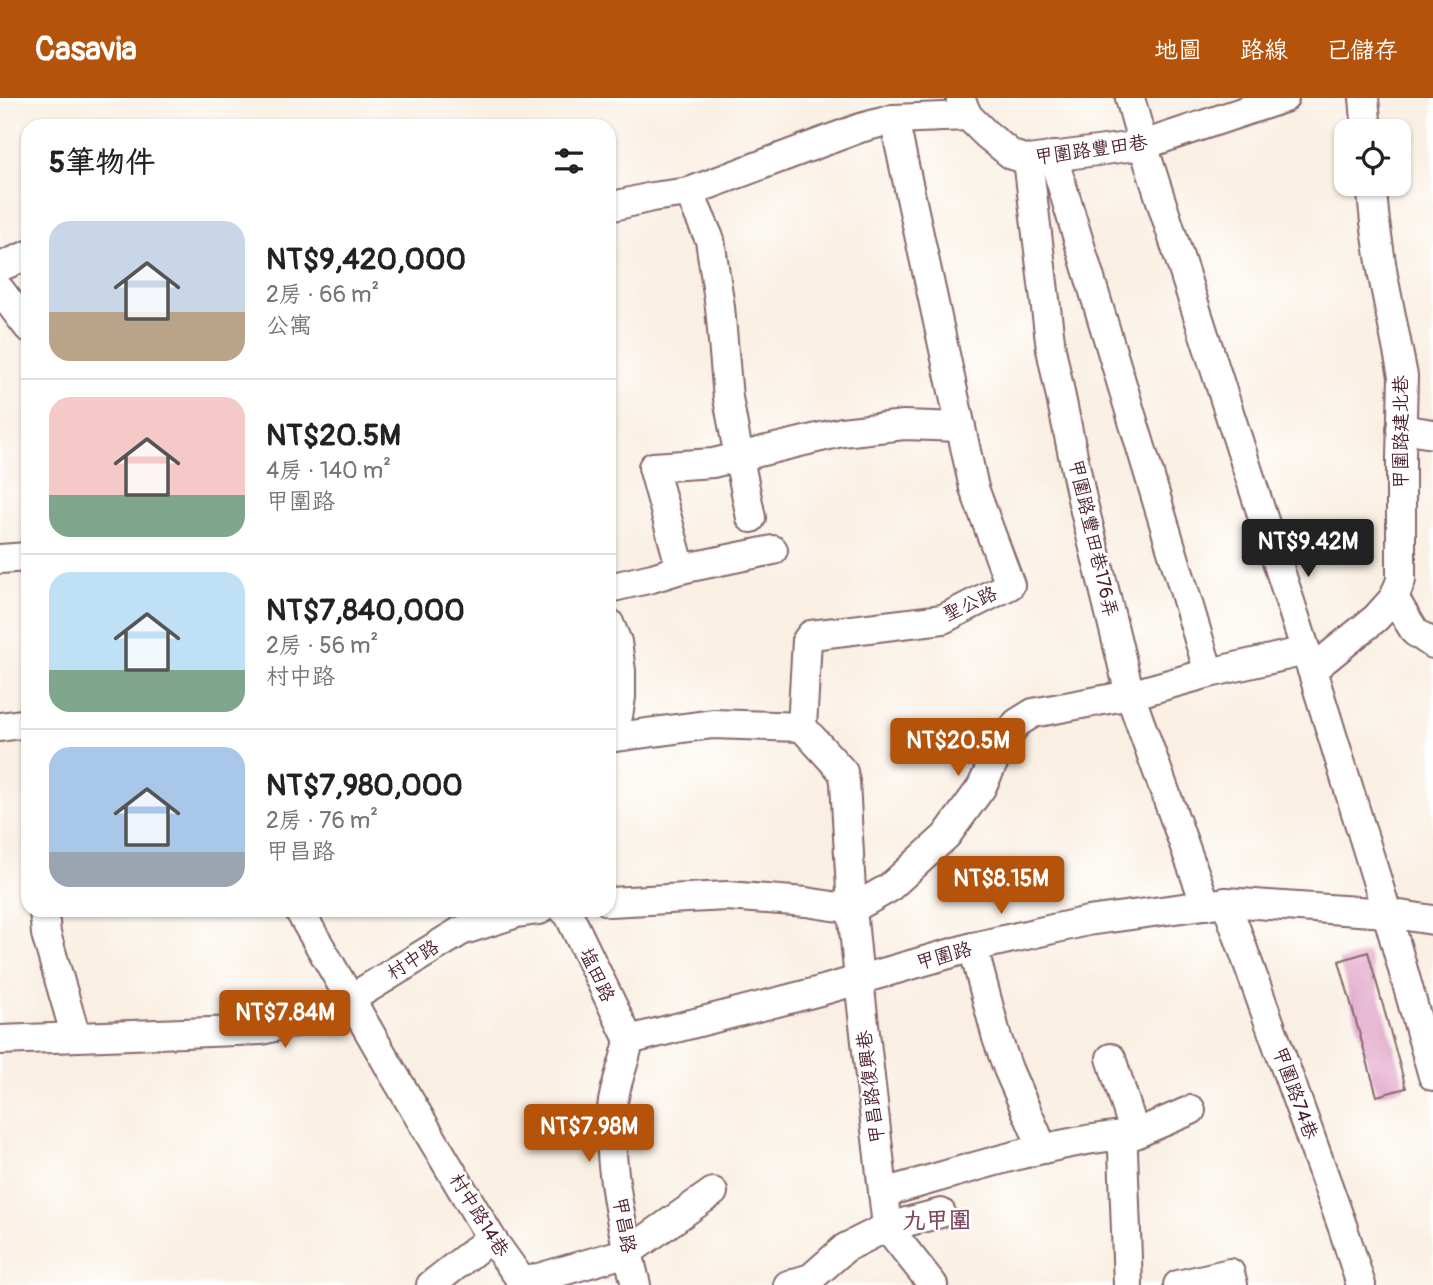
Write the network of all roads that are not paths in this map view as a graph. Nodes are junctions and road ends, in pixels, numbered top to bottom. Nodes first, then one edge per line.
1 (1130, 98) edge
2 (1284, 98) edge
3 (1364, 98) edge
4 (964, 107) edge
5 (894, 118) junction
6 (1366, 119) edge
7 (1143, 145) junction
8 (1040, 158) junction
9 (689, 192) junction
10 (1372, 196) edge
11 (616, 205) edge
12 (21, 258) edge
13 (0, 267) edge
14 (0, 290) edge
15 (21, 318) edge
16 (961, 427) junction
17 (1401, 429) junction
18 (1433, 434) edge
19 (739, 458) junction
20 (751, 518) dead end
21 (773, 550) dead end
22 (21, 557) edge
23 (0, 559) edge
24 (681, 569) junction
25 (616, 586) edge
26 (1394, 598) junction
27 (616, 640) edge
28 (1433, 644) edge
29 (1309, 660) junction
30 (1209, 673) junction
31 (1130, 695) junction
32 (616, 719) edge
33 (21, 724) edge
34 (0, 727) edge
35 (802, 727) junction
36 (616, 737) edge
37 (616, 902) edge
38 (1216, 904) junction
39 (852, 909) junction
40 (1387, 913) junction
41 (45, 917) edge
42 (303, 917) edge
43 (505, 917) edge
44 (574, 917) edge
45 (1433, 920) edge
46 (973, 947) junction
47 (859, 980) junction
48 (350, 998) junction
49 (76, 1037) junction
50 (0, 1040) edge
51 (629, 1041) junction
52 (1111, 1058) dead end
53 (1433, 1076) edge
54 (1191, 1110) dead end
55 (1127, 1135) junction
56 (1043, 1149) junction
57 (713, 1192) dead end
58 (883, 1194) junction
59 (941, 1213) dead end
60 (887, 1227) junction
61 (491, 1238) junction
62 (628, 1252) junction
63 (431, 1285) edge
64 (636, 1285) edge
65 (788, 1285) edge
66 (933, 1285) edge
67 (1128, 1285) edge
68 (1178, 1285) edge
69 (1233, 1285) edge
70 (1361, 1285) edge

1 - 7 street
2 - 7 street, 甲圍路豐田巷
3 - 6 street
4 - 5 street
4 - 8 street, 甲圍路豐田巷
5 - 9 street
5 - 16 street, 聖公路
7 - 8 street, 甲圍路豐田巷
7 - 29 street
8 - 30 street
8 - 31 street, 甲圍路豐田巷176弄
9 - 11 street
9 - 19 street
10 - 17 street, 甲圍路建北巷
12 - 13 street
14 - 15 street
16 - 19 street
16 - 35 street, 聖公路
17 - 18 street
17 - 26 street, 甲圍路建北巷
19 - 20 street
19 - 24 street
21 - 24 street
22 - 23 street
24 - 25 street
26 - 28 street
26 - 29 street
27 - 32 street
29 - 30 street
29 - 40 street
30 - 31 street
31 - 38 street, 甲圍路豐田巷176弄
31 - 39 street
33 - 34 street
35 - 36 street
35 - 39 street
37 - 39 street
38 - 40 street, 甲圍路
38 - 46 street, 甲圍路
38 - 70 street, 甲圍路74巷
39 - 47 street
40 - 45 street, 甲圍路
40 - 53 street
41 - 49 street
42 - 48 street, 村中路14巷
43 - 48 street, 村中路
44 - 51 street, 塩田路
46 - 47 street, 甲圍路
46 - 56 street
47 - 51 street, 甲圍路
47 - 58 street, 甲昌路復興巷
48 - 49 street, 村中路
48 - 61 street, 村中路14巷
49 - 50 street, 村中路
51 - 62 street, 甲昌路
52 - 55 street
54 - 55 street
55 - 56 street
55 - 67 street
56 - 58 street
57 - 62 street, 村中路14巷
58 - 60 street, 甲昌路復興巷
59 - 60 street
60 - 65 street
60 - 66 street
61 - 62 street, 村中路14巷
61 - 63 street
62 - 64 street, 甲昌路
68 - 69 street

